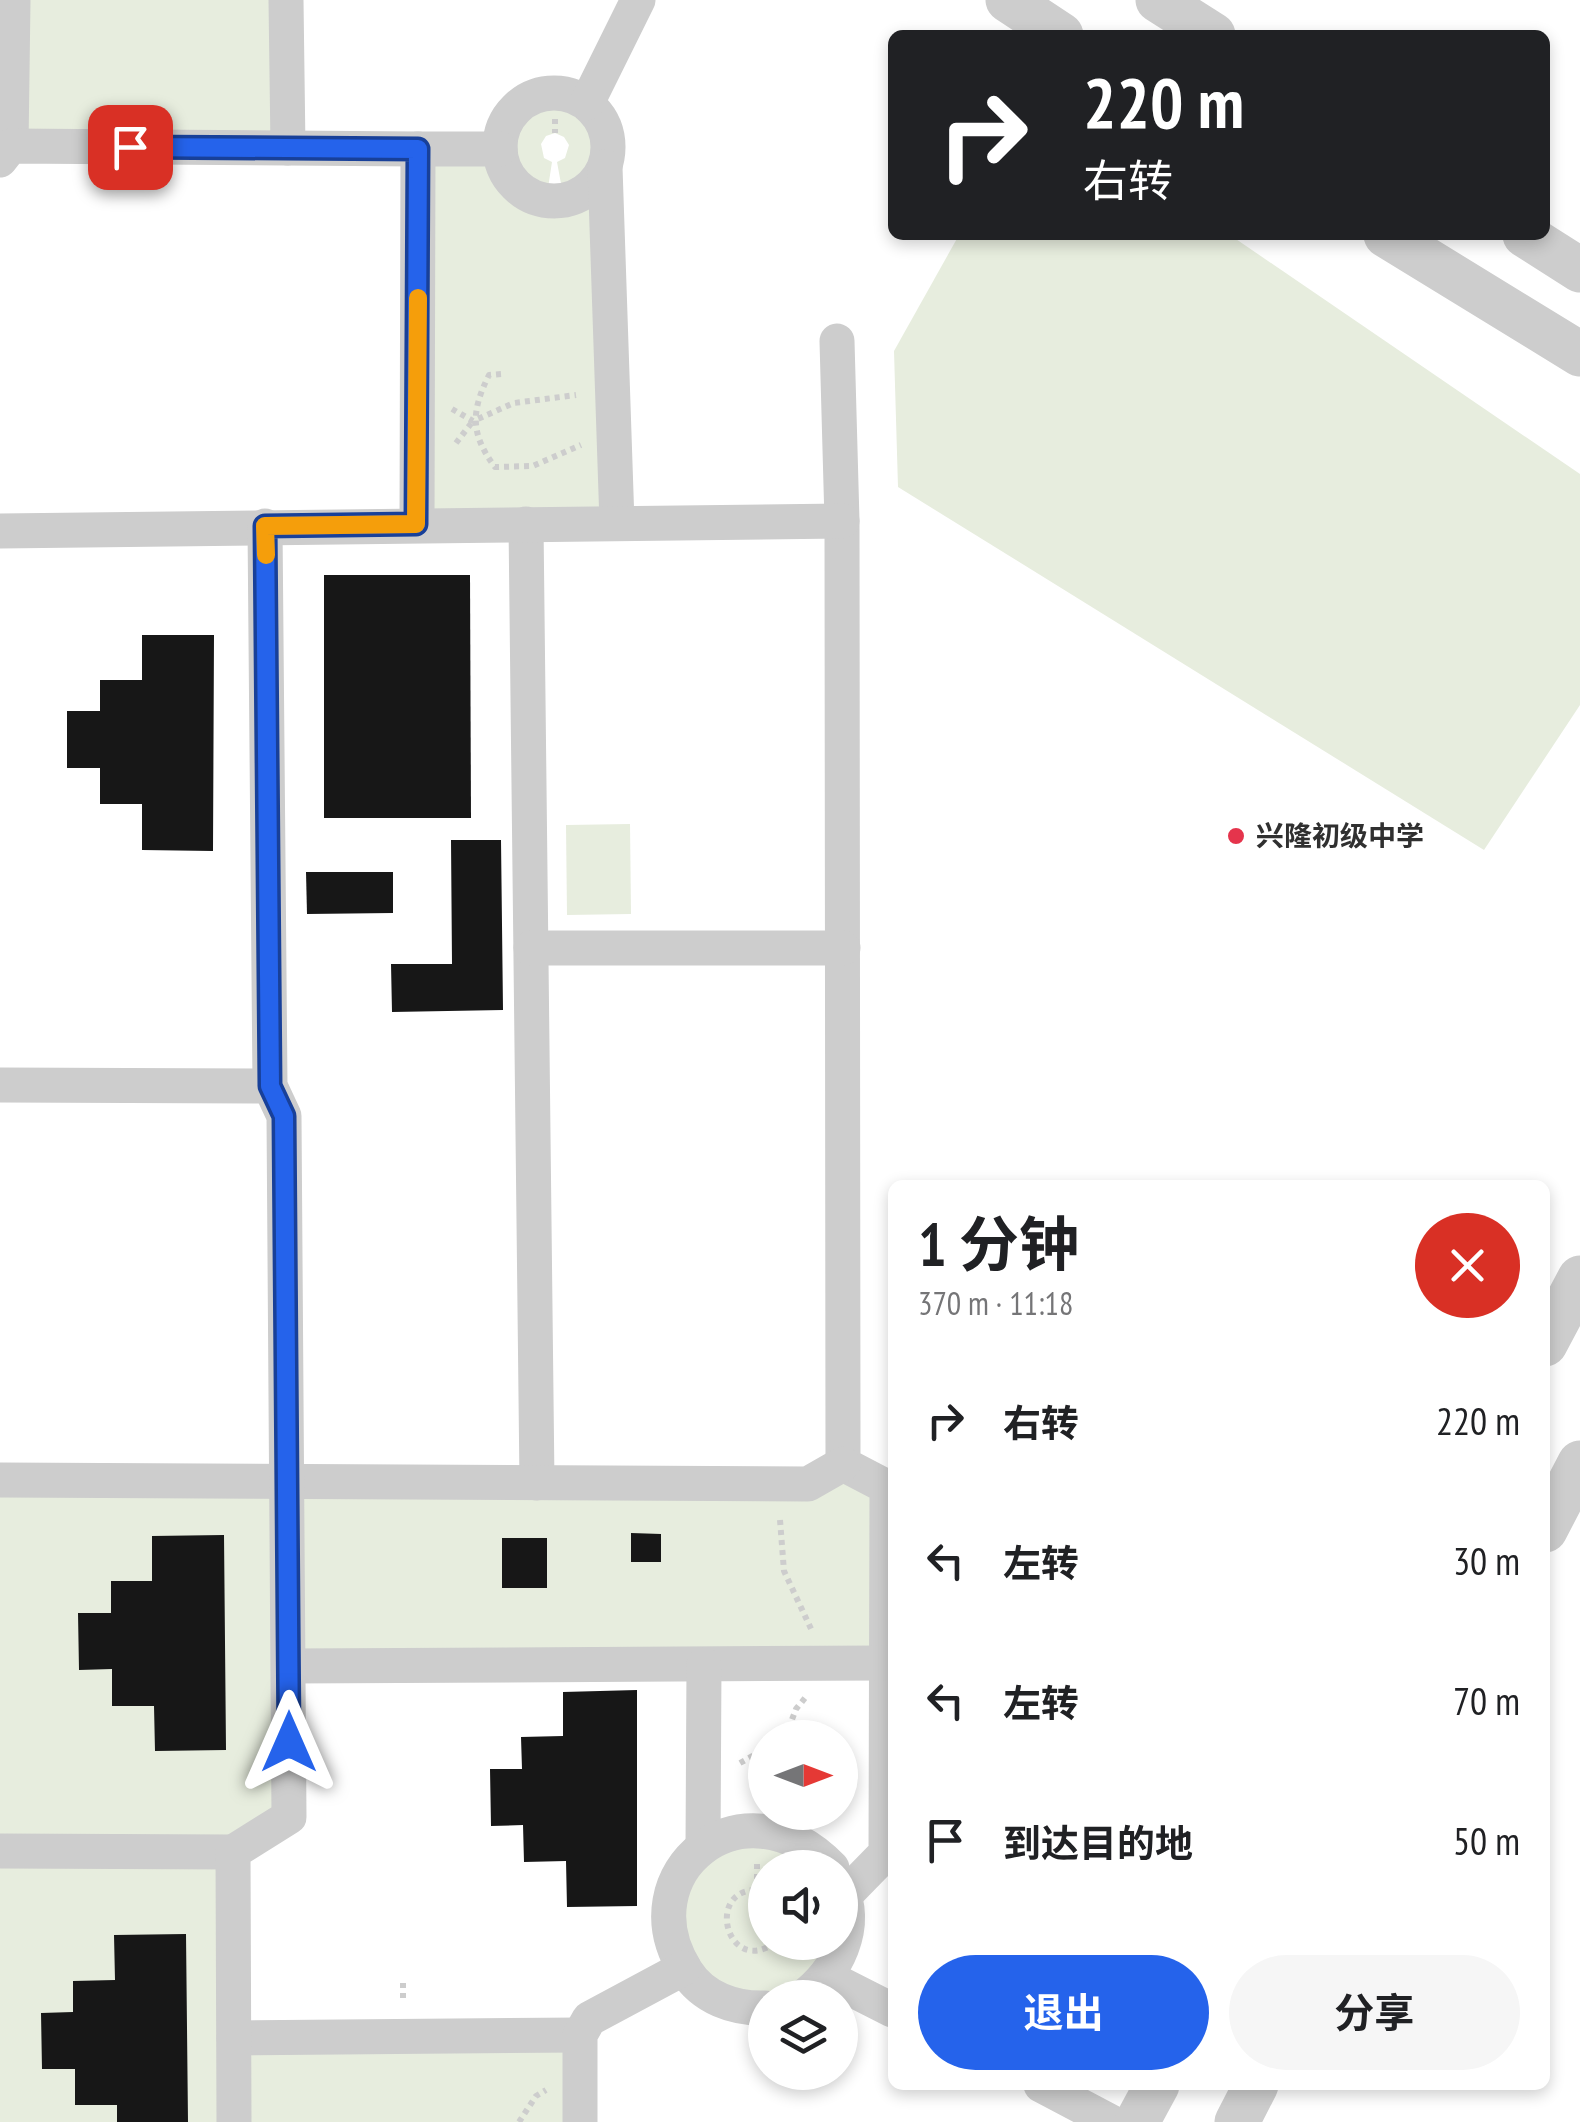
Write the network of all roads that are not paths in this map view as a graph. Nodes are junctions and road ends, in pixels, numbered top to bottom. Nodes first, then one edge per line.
1 (13, 0) edge
2 (286, 0) edge
3 (638, 0) edge
4 (1008, 0) edge
5 (1158, 0) edge
6 (1053, 30) edge
7 (1205, 30) edge
8 (586, 104) junction
9 (288, 148) junction
10 (418, 149) junction
11 (500, 150) junction
12 (6, 153) edge
13 (605, 167) junction
14 (1394, 240) edge
15 (1533, 240) edge
16 (1580, 270) edge
17 (837, 342) dead end
18 (1580, 354) edge
19 (842, 521) junction
20 (617, 523) junction
21 (416, 524) junction
22 (526, 524) junction
23 (265, 526) junction
24 (0, 531) edge
25 (531, 948) junction
26 (843, 948) junction
27 (0, 1085) edge
28 (270, 1086) junction
29 (1580, 1278) edge
30 (1550, 1335) edge
31 (1580, 1463) edge
32 (843, 1464) junction
33 (0, 1480) edge
34 (287, 1481) junction
35 (537, 1483) junction
36 (1550, 1520) edge
37 (885, 1663) junction
38 (704, 1665) junction
39 (288, 1666) junction
40 (703, 1846) junction
41 (814, 1850) edge
42 (0, 1851) edge
43 (233, 1852) junction
44 (858, 1870) edge
45 (836, 1960) edge
46 (684, 1968) junction
47 (820, 1980) edge
48 (858, 2000) edge
49 (748, 2009) edge
50 (888, 2009) edge
51 (580, 2036) junction
52 (234, 2038) junction
53 (1050, 2090) edge
54 (1153, 2090) edge
55 (1253, 2090) edge
56 (234, 2122) edge
57 (580, 2122) edge
58 (1110, 2122) edge
59 (1137, 2122) edge
60 (1236, 2122) edge

1 - 12 street
2 - 9 street
3 - 8 street
4 - 6 street
5 - 7 street
8 - 11 street
8 - 13 street
9 - 10 street
9 - 12 street
10 - 11 street
10 - 21 street
11 - 13 street
13 - 20 street
14 - 18 street
15 - 16 street
17 - 19 street
19 - 20 street
19 - 26 street
20 - 22 street
21 - 22 street
21 - 23 street
22 - 25 street
23 - 24 street
23 - 28 street
25 - 26 street
25 - 35 street
26 - 32 street
27 - 28 street
28 - 34 street
29 - 30 street
31 - 36 street
32 - 35 street
32 - 37 street
33 - 34 street
34 - 35 street
34 - 39 street
37 - 38 street
37 - 44 street
38 - 39 street
38 - 40 street
39 - 43 street
40 - 41 street
40 - 46 street
42 - 43 street
43 - 52 street
45 - 47 street
46 - 49 street
46 - 51 street
48 - 50 street
51 - 52 street
51 - 57 street
52 - 56 street
53 - 58 street
54 - 59 street
55 - 60 street

